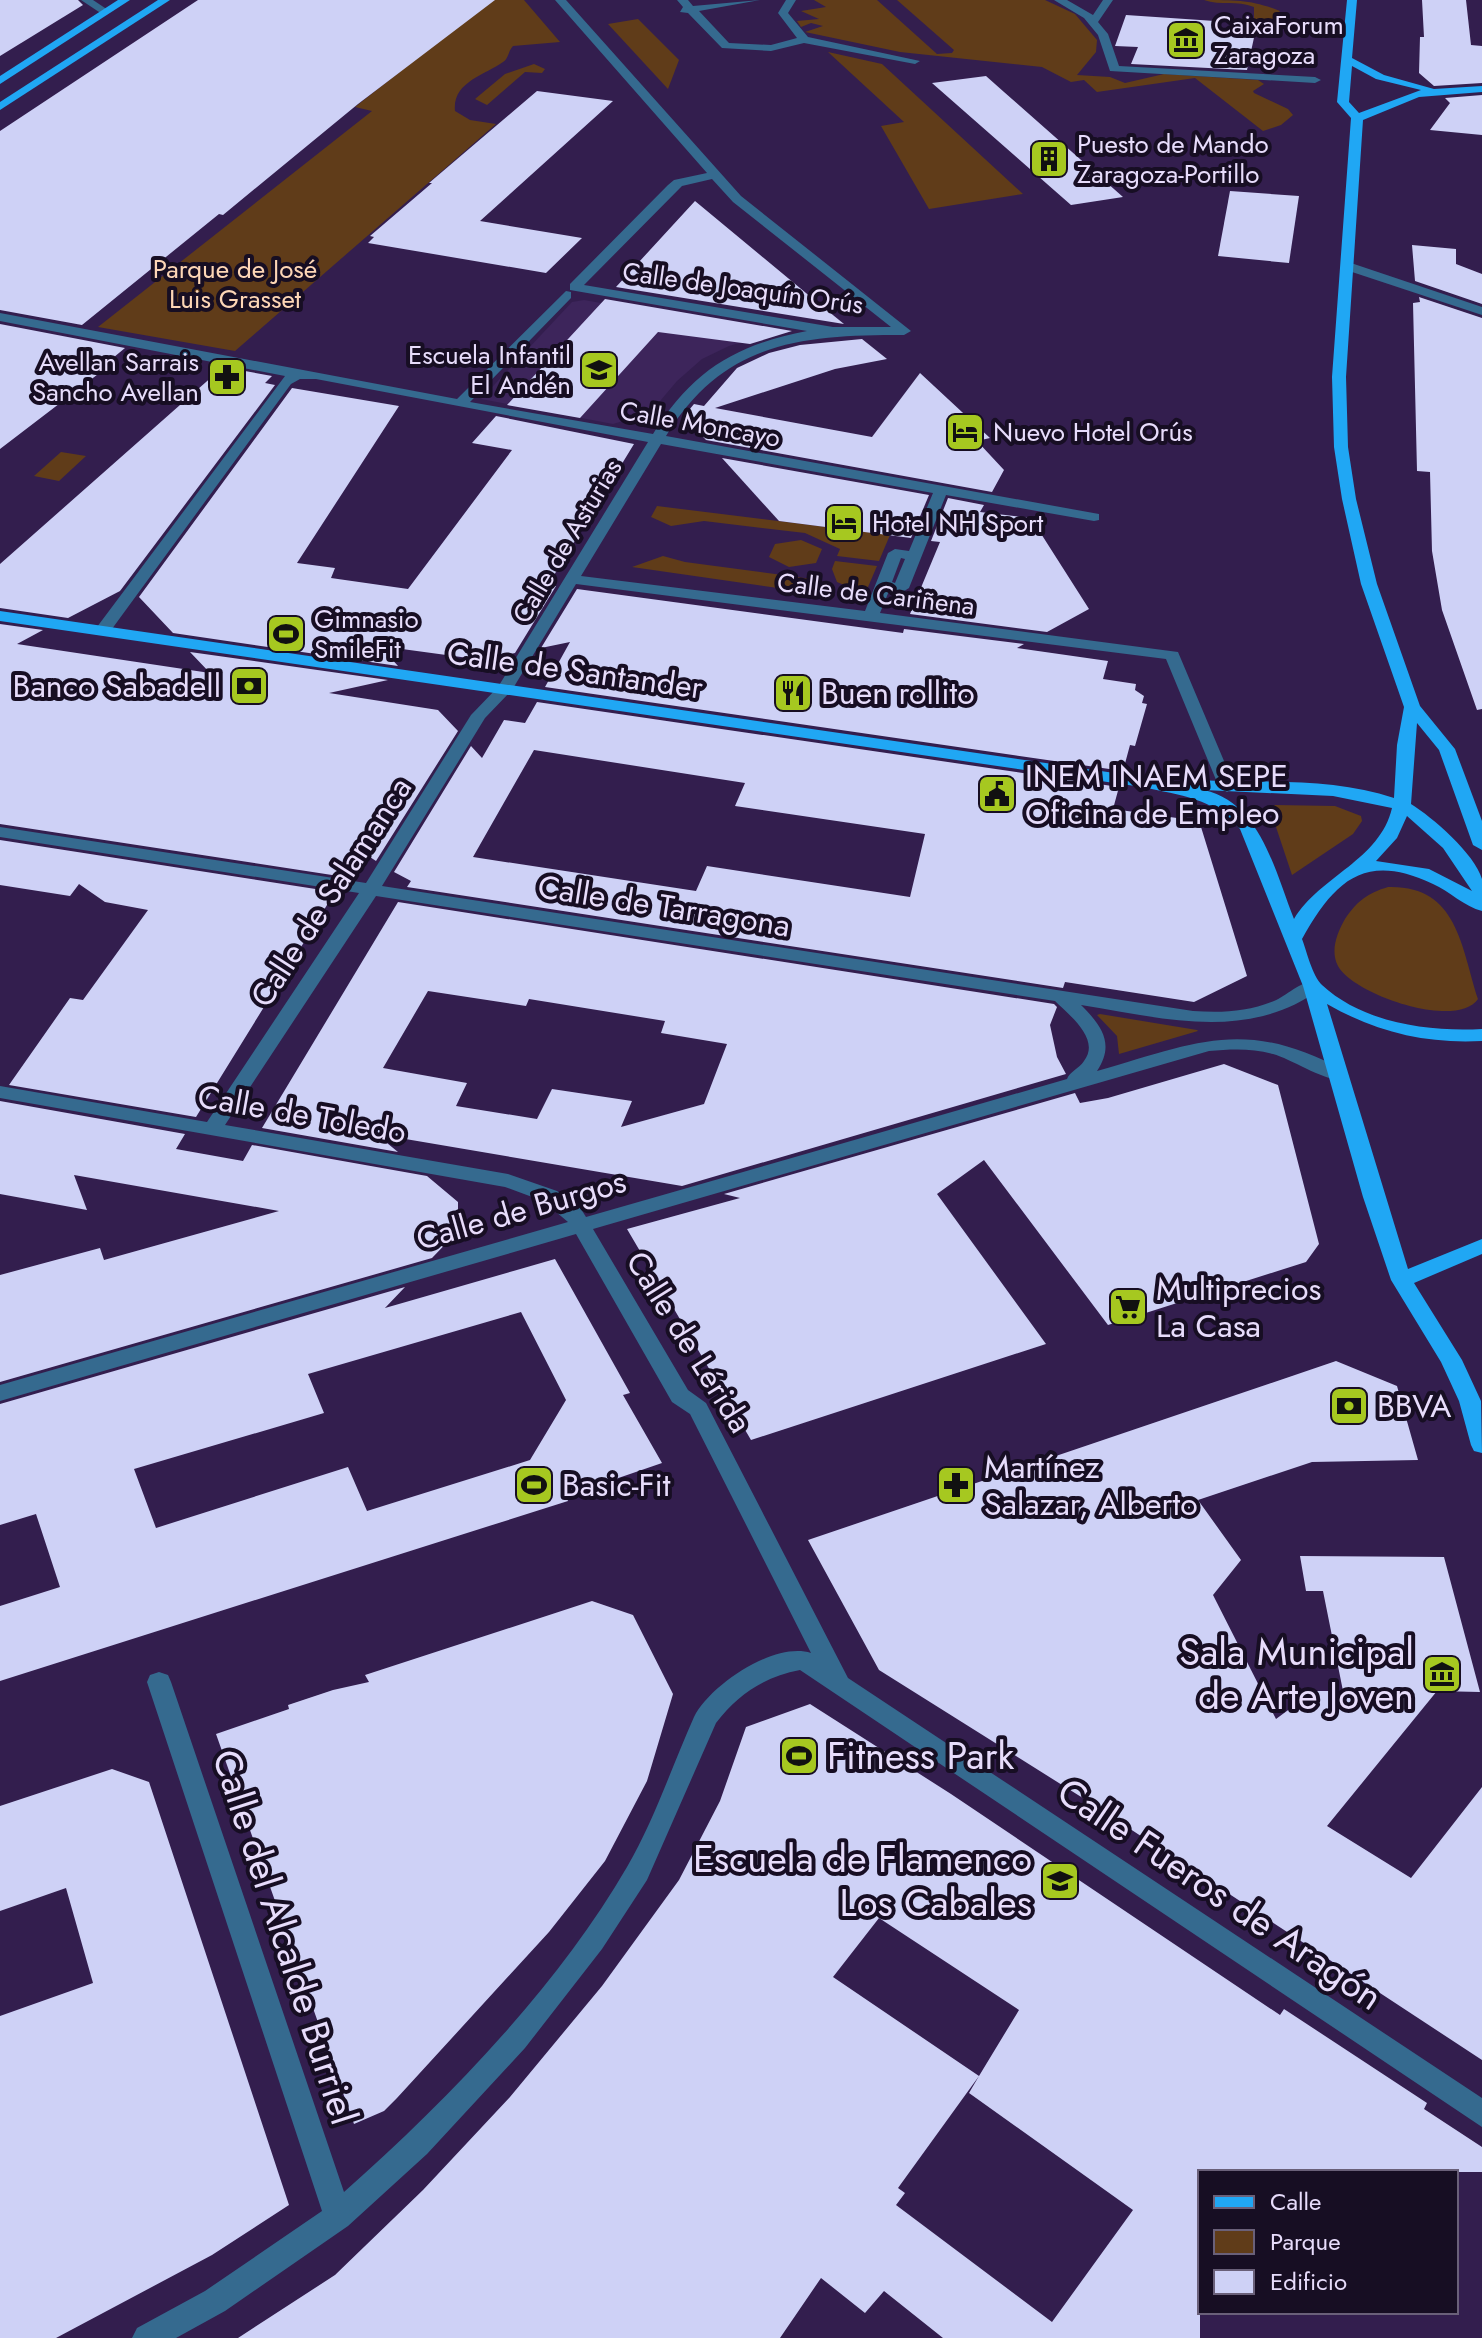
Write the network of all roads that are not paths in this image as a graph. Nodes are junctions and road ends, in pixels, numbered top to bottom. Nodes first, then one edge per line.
1 (86, 0) edge
2 (125, 0) edge
3 (165, 0) edge
4 (560, 0) edge
5 (755, 0) edge
6 (791, 0) edge
7 (1059, 0) edge
8 (1108, 0) edge
9 (1352, 0) edge
10 (679, 5) edge
11 (693, 8) junction
12 (106, 12) junction
13 (1093, 22) junction
14 (804, 40) junction
15 (1347, 59) junction
16 (915, 61) dead end
17 (1315, 80) dead end
18 (0, 81) edge
19 (1482, 89) edge
20 (1439, 91) junction
21 (0, 107) edge
22 (1357, 118) junction
23 (713, 175) junction
24 (1347, 266) junction
25 (570, 291) junction
26 (1482, 311) edge
27 (0, 317) edge
28 (833, 331) junction
29 (298, 375) junction
30 (460, 404) junction
31 (656, 440) junction
32 (940, 492) junction
33 (1094, 517) dead end
34 (573, 579) junction
35 (0, 616) edge
36 (870, 618) junction
37 (103, 630) junction
38 (504, 690) junction
39 (1412, 707) junction
40 (1142, 782) junction
41 (1227, 787) junction
42 (1401, 806) junction
43 (0, 832) edge
44 (1482, 845) edge
45 (1348, 871) junction
46 (368, 892) junction
47 (1482, 893) edge
48 (1482, 906) edge
49 (1295, 936) junction
50 (1312, 986) junction
51 (1061, 997) junction
52 (1482, 1035) edge
53 (1338, 1075) junction
54 (1058, 1087) junction
55 (0, 1092) edge
56 (212, 1129) junction
57 (579, 1224) junction
58 (1482, 1246) edge
59 (1401, 1280) junction
60 (0, 1393) edge
61 (1482, 1445) edge
62 (744, 1494) joint
63 (837, 1681) junction
64 (159, 1682) dead end
65 (1482, 2114) edge
66 (338, 2216) junction
67 (147, 2338) edge

1 - 12 street
2 - 12 main road
3 - 21 main road
4 - 23 street
5 - 11 street
6 - 14 street
7 - 13 street
8 - 13 street
9 - 15 main road
10 - 11 street
11 - 14 street
12 - 18 main road
13 - 17 street
14 - 16 street
15 - 20 main road
15 - 22 main road
19 - 20 main road
20 - 22 main road
22 - 24 main road
23 - 25 street
23 - 28 street, Calle de Joaquín Orús
24 - 26 street
24 - 39 main road
25 - 28 street, Calle de Joaquín Orús
25 - 30 street
27 - 29 street, Calle Moncayo
28 - 31 street, Calle de Asturias
29 - 30 street, Calle Moncayo
29 - 37 street
30 - 31 street, Calle Moncayo
31 - 32 street, Calle Moncayo
31 - 34 street, Calle de Asturias
32 - 33 street, Calle Moncayo
32 - 36 street
34 - 36 street, Calle de Cariñena
34 - 38 street, Calle de Asturias
35 - 37 main road, Calle de Santander
36 - 41 street, Calle de Cariñena
37 - 38 main road, Calle de Santander
38 - 40 main road, Calle de Santander
38 - 46 street, Calle de Salamanca
39 - 42 main road
39 - 44 main road
40 - 41 main road, Calle de Santander
40 - 49 main road, Calle de Santander
41 - 42 main road, Calle de Santander
42 - 45 main road
42 - 47 main road, Calle de Santander
43 - 46 street, Calle de Tarragona
45 - 48 main road
45 - 49 main road
46 - 51 street, Calle de Tarragona
46 - 56 street, Calle de Salamanca
49 - 50 main road, Calle de Santander
50 - 51 street, Calle de Tarragona
50 - 52 main road
50 - 53 main road, Calle de Santander
51 - 54 street, Calle de Burgos
53 - 54 street, Calle de Burgos
53 - 59 main road, Calle de Santander
54 - 57 street, Calle de Burgos
55 - 56 street, Calle de Toledo
56 - 57 street, Calle de Toledo
57 - 60 street, Calle de Burgos
57 - 62 street, Calle de Lérida
58 - 59 main road
59 - 61 main road, Calle de Santander
62 - 63 street, Calle Fueros de Aragón
63 - 65 street, Calle Fueros de Aragón
63 - 66 street, Calle Fueros de Aragón
64 - 66 street, Calle del Alcalde Burriel
66 - 67 street

